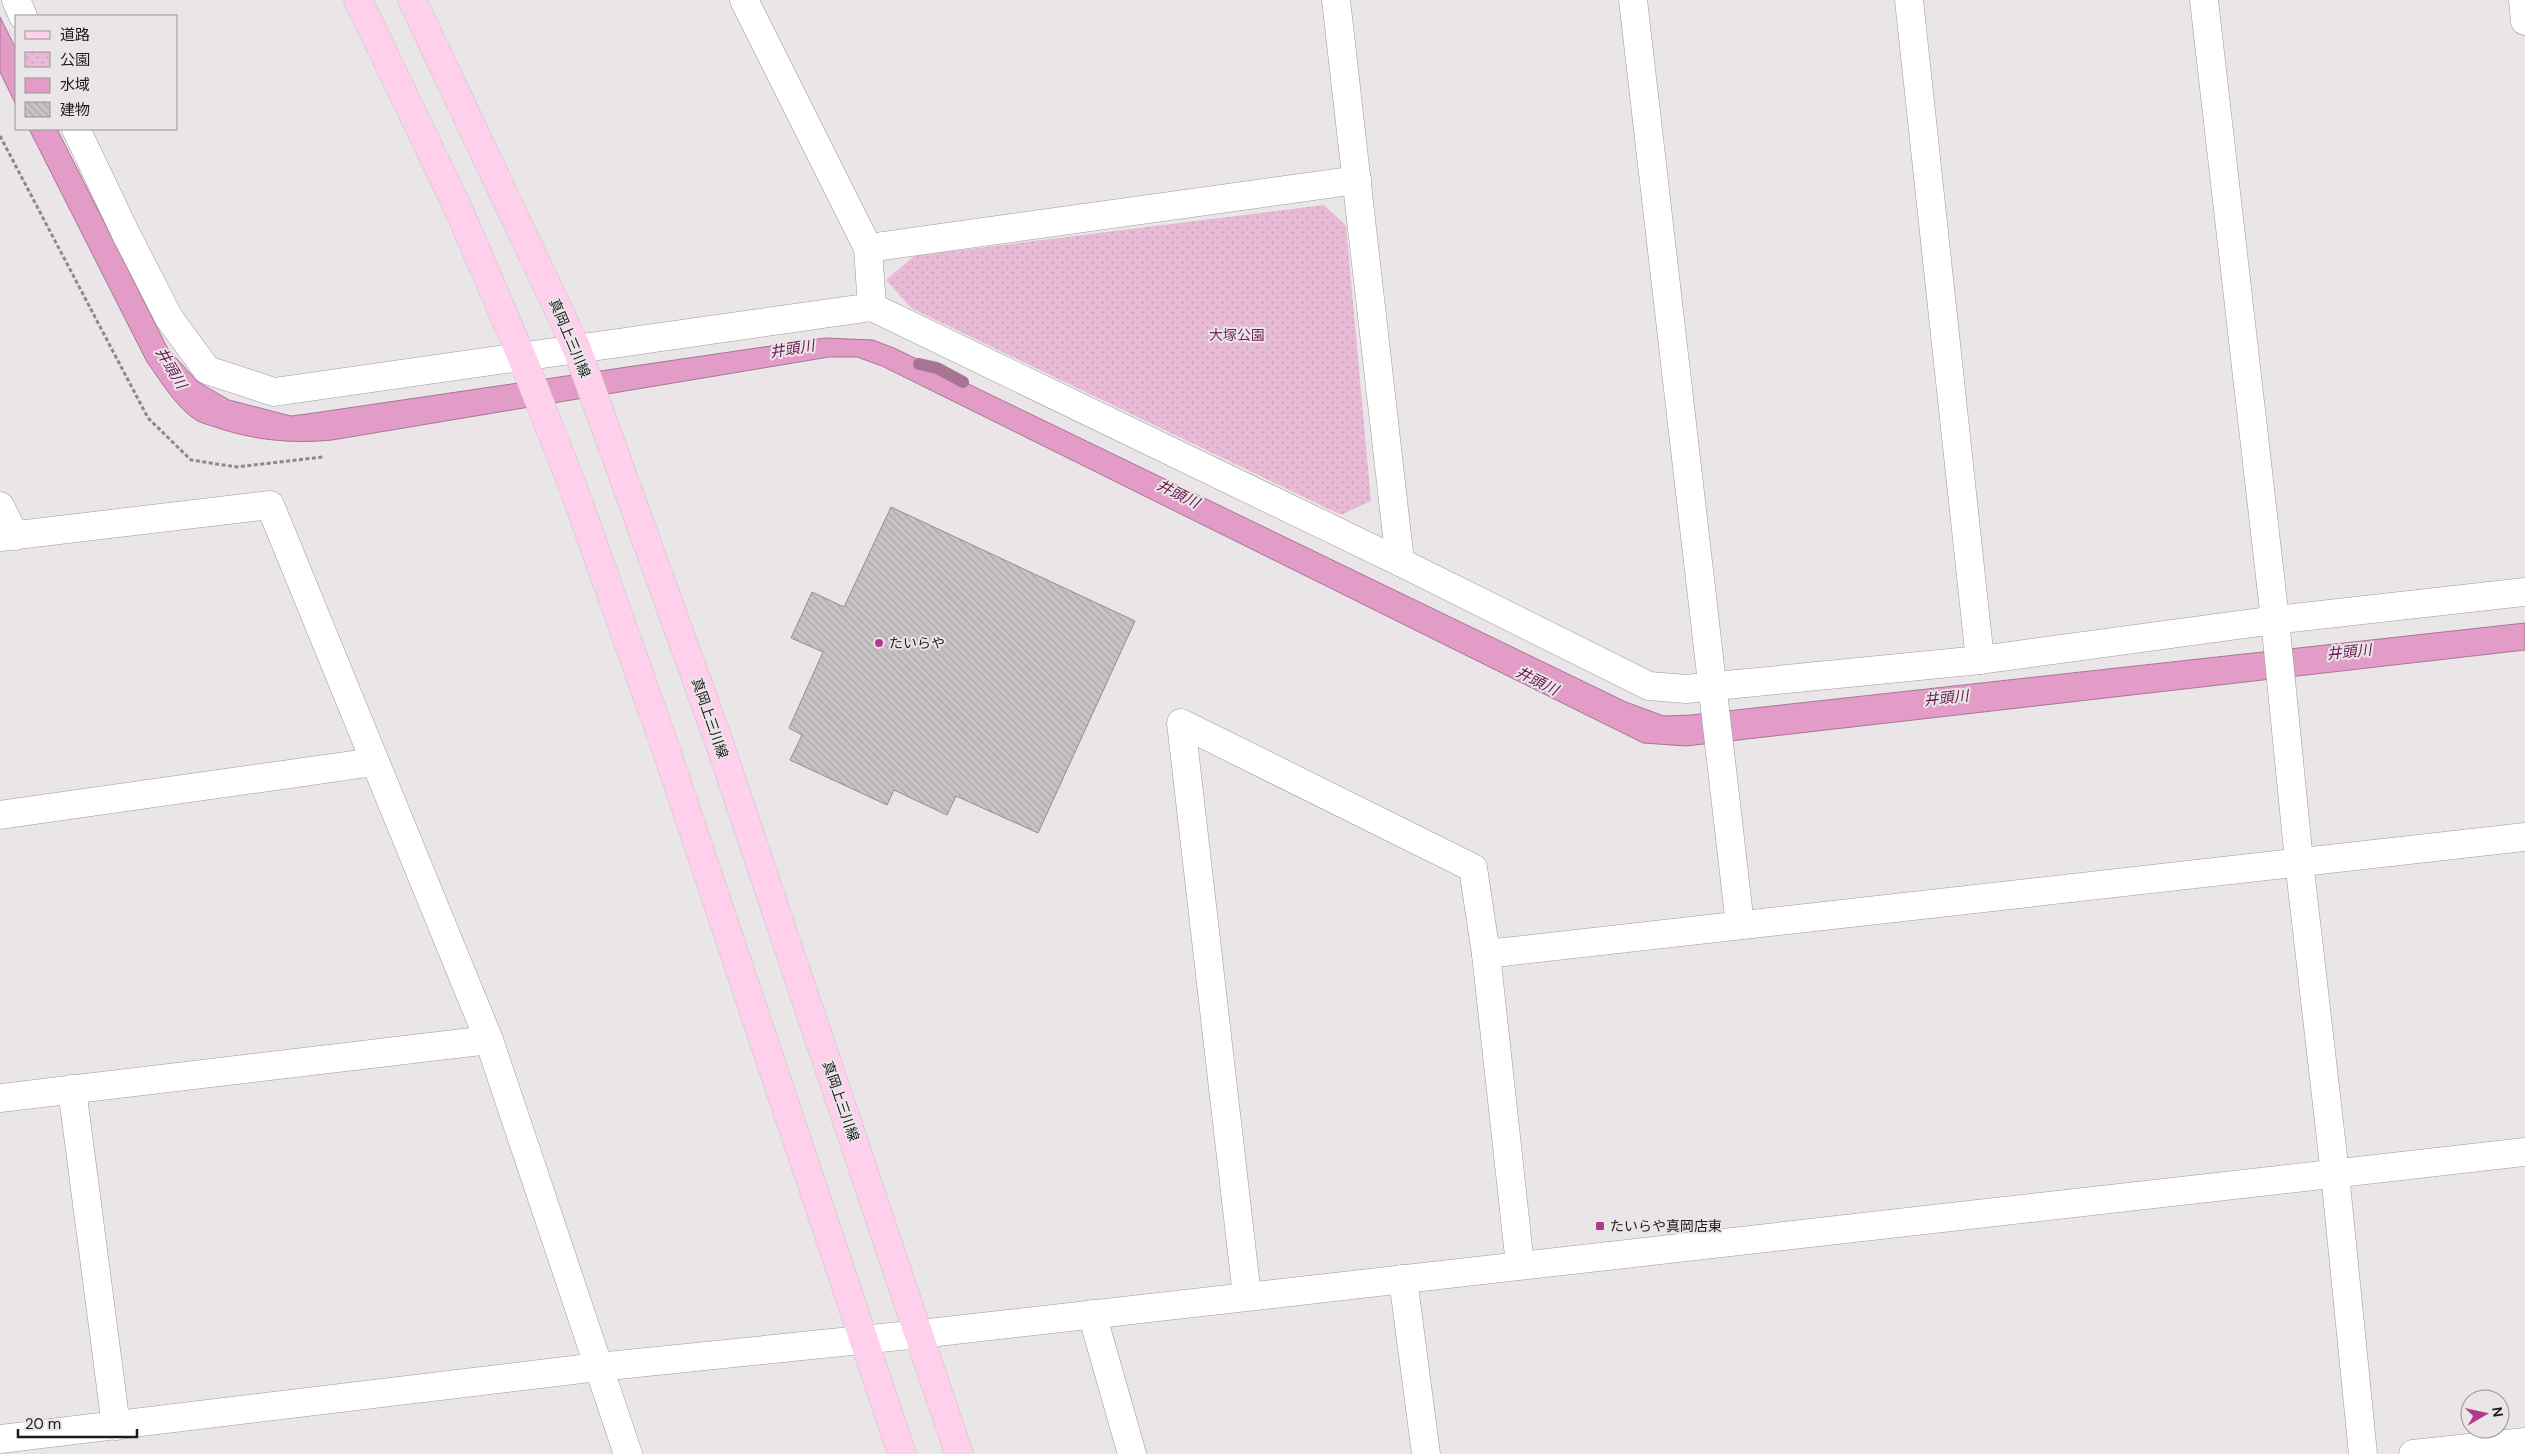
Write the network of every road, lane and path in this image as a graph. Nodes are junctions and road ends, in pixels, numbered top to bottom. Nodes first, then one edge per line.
1 (16, 0) edge
2 (358, 0) edge
3 (412, 0) edge
4 (744, 0) edge
5 (1336, 0) edge
6 (1633, 0) edge
7 (1909, 0) edge
8 (2204, 0) edge
9 (2523, 0) edge
10 (23, 15) edge
11 (2525, 21) edge
12 (76, 130) edge
13 (0, 136) edge
14 (1356, 180) junction
15 (868, 248) junction
16 (872, 307) junction
17 (577, 349) junction
18 (521, 355) junction
19 (323, 457) dead end
20 (0, 506) edge
21 (7, 536) edge
22 (1400, 562) junction
23 (2525, 592) edge
24 (2275, 620) junction
25 (1980, 660) junction
26 (1713, 687) junction
27 (374, 762) junction
28 (0, 815) edge
29 (2525, 836) edge
30 (2299, 861) junction
31 (1740, 925) junction
32 (1486, 954) junction
33 (489, 1040) junction
34 (72, 1089) junction
35 (0, 1098) edge
36 (2525, 1152) edge
37 (2335, 1174) junction
38 (1520, 1266) junction
39 (1403, 1279) junction
40 (1247, 1296) junction
41 (1092, 1314) junction
42 (920, 1334) junction
43 (864, 1340) junction
44 (598, 1367) junction
45 (116, 1426) junction
46 (0, 1439) edge
47 (2525, 1442) edge
48 (628, 1454) edge
49 (902, 1454) edge
50 (959, 1454) edge
51 (1132, 1454) edge
52 (1426, 1454) edge
53 (2363, 1454) edge
54 (2413, 1454) edge

1 - 10 street
2 - 18 main road
3 - 17 main road, 真岡上三川線
4 - 15 street
5 - 14 street
6 - 26 street
7 - 25 street
8 - 24 street
9 - 11 street
12 - 18 street
13 - 19 path
14 - 15 street
14 - 22 street
15 - 16 street
16 - 17 street
16 - 22 street
17 - 18 street
17 - 42 main road, 真岡上三川線
18 - 43 main road
20 - 21 street
21 - 27 street
22 - 26 street
23 - 24 street
24 - 25 street
24 - 30 street
25 - 26 street
26 - 31 street
27 - 28 street
27 - 33 street
29 - 30 street
30 - 31 street
30 - 37 street
31 - 32 street
32 - 38 street
32 - 40 street
33 - 34 street
33 - 44 street
34 - 35 street
34 - 45 street
36 - 37 street
37 - 38 street
37 - 53 street
38 - 39 street
39 - 40 street
39 - 52 street
40 - 41 street
41 - 42 street
41 - 51 street
42 - 43 street
42 - 50 main road, 真岡上三川線
43 - 44 street
43 - 49 main road
44 - 45 street
44 - 48 street
45 - 46 street
47 - 54 street

